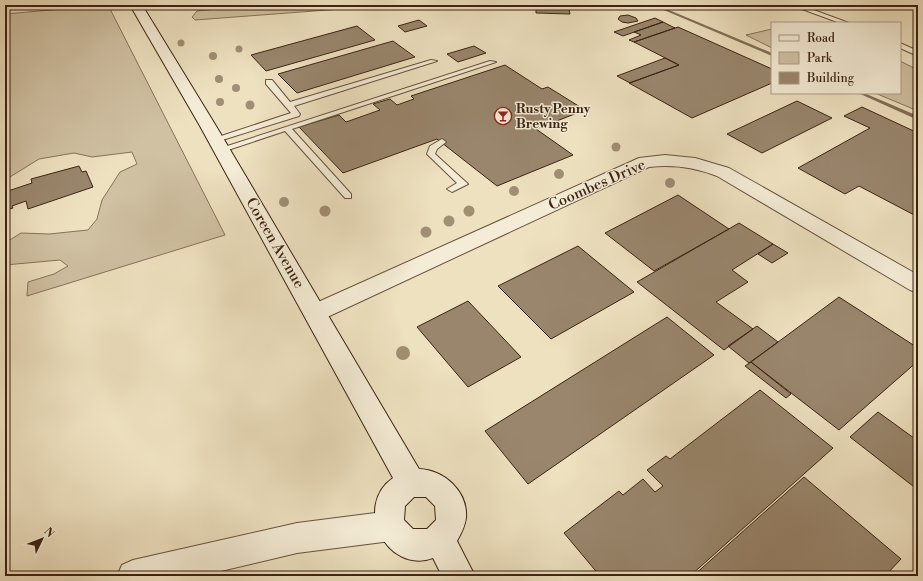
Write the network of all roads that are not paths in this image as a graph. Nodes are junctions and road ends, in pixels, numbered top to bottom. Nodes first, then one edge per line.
1 (17, 5) edge
2 (24, 5) edge
3 (136, 5) edge
4 (734, 5) edge
5 (743, 5) edge
6 (794, 5) edge
7 (824, 5) edge
8 (828, 5) edge
9 (843, 22) edge
10 (901, 46) edge
11 (918, 54) edge
12 (433, 60) dead end
13 (492, 62) dead end
14 (269, 82) dead end
15 (289, 105) junction
16 (287, 128) junction
17 (442, 142) dead end
18 (219, 144) junction
19 (452, 189) dead end
20 (348, 196) dead end
21 (918, 285) edge
22 (315, 313) junction
23 (412, 484) junction
24 (391, 526) junction
25 (439, 538) junction
26 (133, 576) edge
27 (459, 576) edge

1 - 2 lane
3 - 18 street, Coreen Avenue
4 - 5 lane
6 - 9 lane
7 - 8 lane
10 - 11 lane
12 - 15 lane
13 - 16 lane
14 - 15 lane
15 - 18 lane
16 - 18 lane
16 - 20 lane
17 - 19 lane
18 - 22 street, Coreen Avenue
21 - 22 street, Coombes Drive
22 - 23 street, Coreen Avenue
23 - 24 street
23 - 25 street
24 - 25 street
24 - 26 street
25 - 27 street

